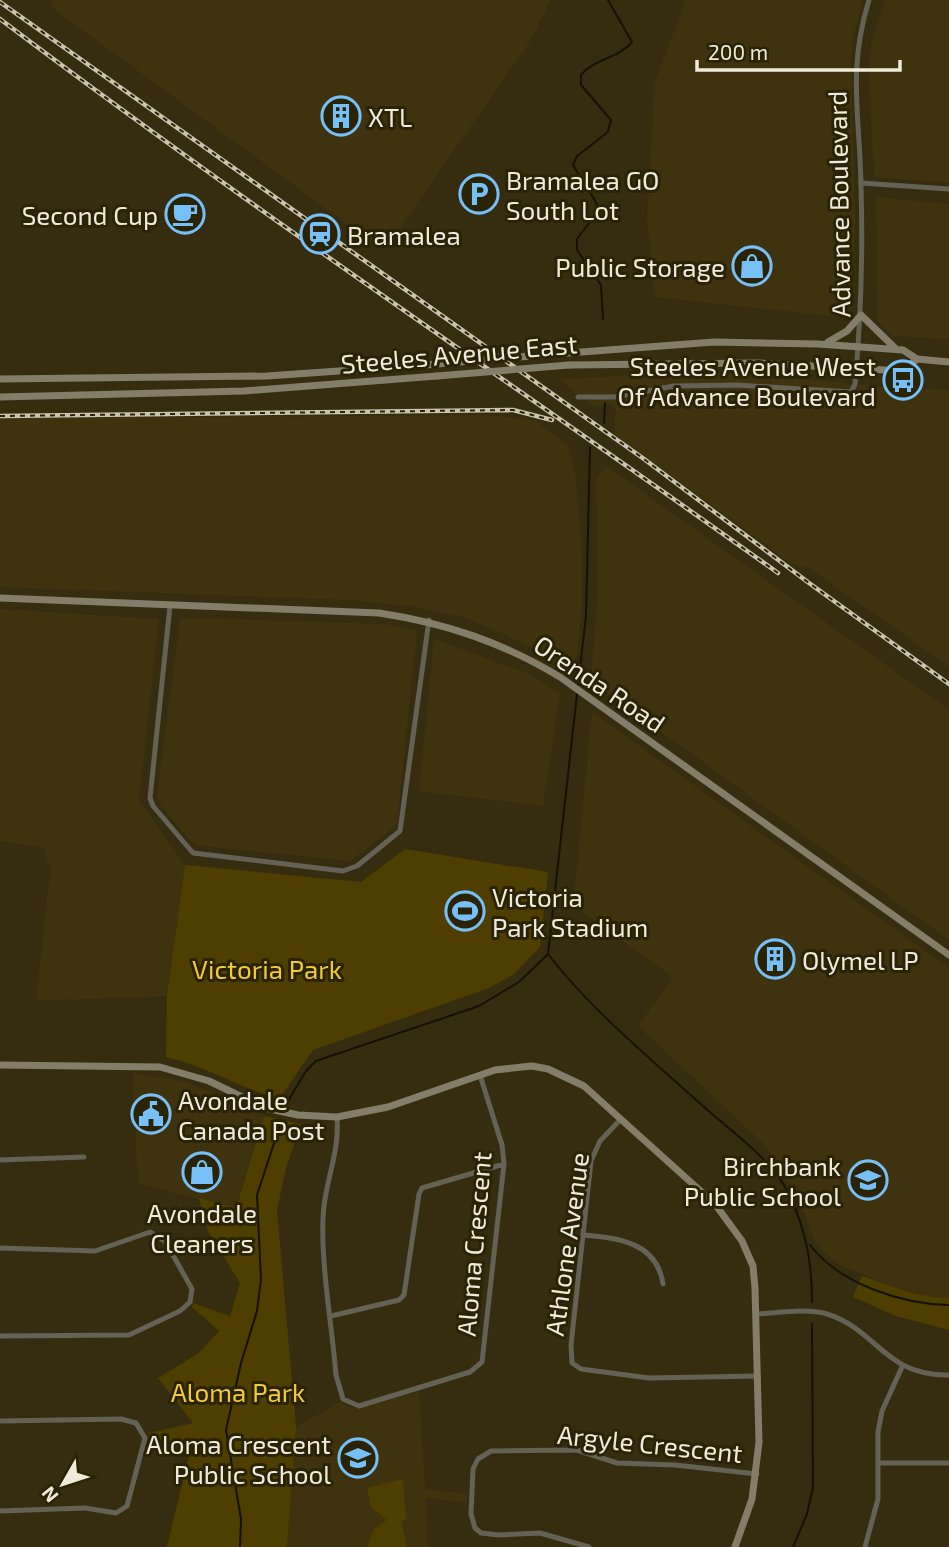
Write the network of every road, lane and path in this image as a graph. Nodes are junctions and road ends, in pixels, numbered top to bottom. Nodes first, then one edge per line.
1 (869, 0) edge
2 (861, 183) junction
3 (949, 189) edge
4 (861, 315) junction
5 (818, 344) junction
6 (858, 347) junction
7 (897, 350) junction
8 (917, 359) junction
9 (949, 362) edge
10 (857, 367) junction
11 (267, 376) junction
12 (0, 379) edge
13 (268, 390) junction
14 (0, 397) edge
15 (578, 397) dead end
16 (0, 598) edge
17 (170, 606) junction
18 (429, 620) junction
19 (949, 955) edge
20 (0, 1065) edge
21 (480, 1075) junction
22 (337, 1117) junction
23 (621, 1119) junction
24 (84, 1157) dead end
25 (0, 1160) edge
26 (504, 1164) junction
27 (583, 1235) junction
28 (0, 1248) edge
29 (663, 1284) dead end
30 (757, 1314) junction
31 (331, 1316) junction
32 (0, 1336) edge
33 (902, 1367) junction
34 (949, 1375) edge
35 (758, 1376) junction
36 (0, 1421) edge
37 (880, 1463) junction
38 (949, 1463) edge
39 (757, 1474) junction
40 (0, 1511) edge
41 (865, 1546) edge
42 (589, 1547) edge
43 (735, 1547) edge
44 (873, 1547) edge

1 - 2 street, Advance Boulevard
2 - 3 street
2 - 4 street, Advance Boulevard
4 - 5 street
4 - 6 street, Advance Boulevard
4 - 7 street
5 - 6 street, Steeles Avenue East
5 - 11 street, Steeles Avenue East, bridge
6 - 7 street, Steeles Avenue East
6 - 10 street, Advance Boulevard
7 - 8 street, Steeles Avenue East
8 - 9 street, Steeles Avenue East
8 - 10 street, Steeles Avenue East
10 - 13 street, Steeles Avenue East, bridge
10 - 15 street
11 - 12 street, Steeles Avenue East
11 - 13 street
13 - 14 street, Steeles Avenue East
16 - 17 street, Orenda Road
17 - 18 street, Orenda Road
17 - 18 street
18 - 19 street, Orenda Road
20 - 22 street
21 - 22 street
21 - 23 street
21 - 26 street, Aloma Crescent
22 - 31 street, Aloma Crescent
23 - 27 street, Athlone Avenue
23 - 30 street
24 - 25 street
26 - 31 street
26 - 31 street, Aloma Crescent
27 - 29 street
27 - 35 street, Athlone Avenue
28 - 32 street
30 - 33 street
30 - 35 street
33 - 34 street
33 - 37 street
35 - 39 street
36 - 40 street
37 - 38 street
37 - 41 street
39 - 42 street, Argyle Crescent
39 - 43 street
41 - 44 street

